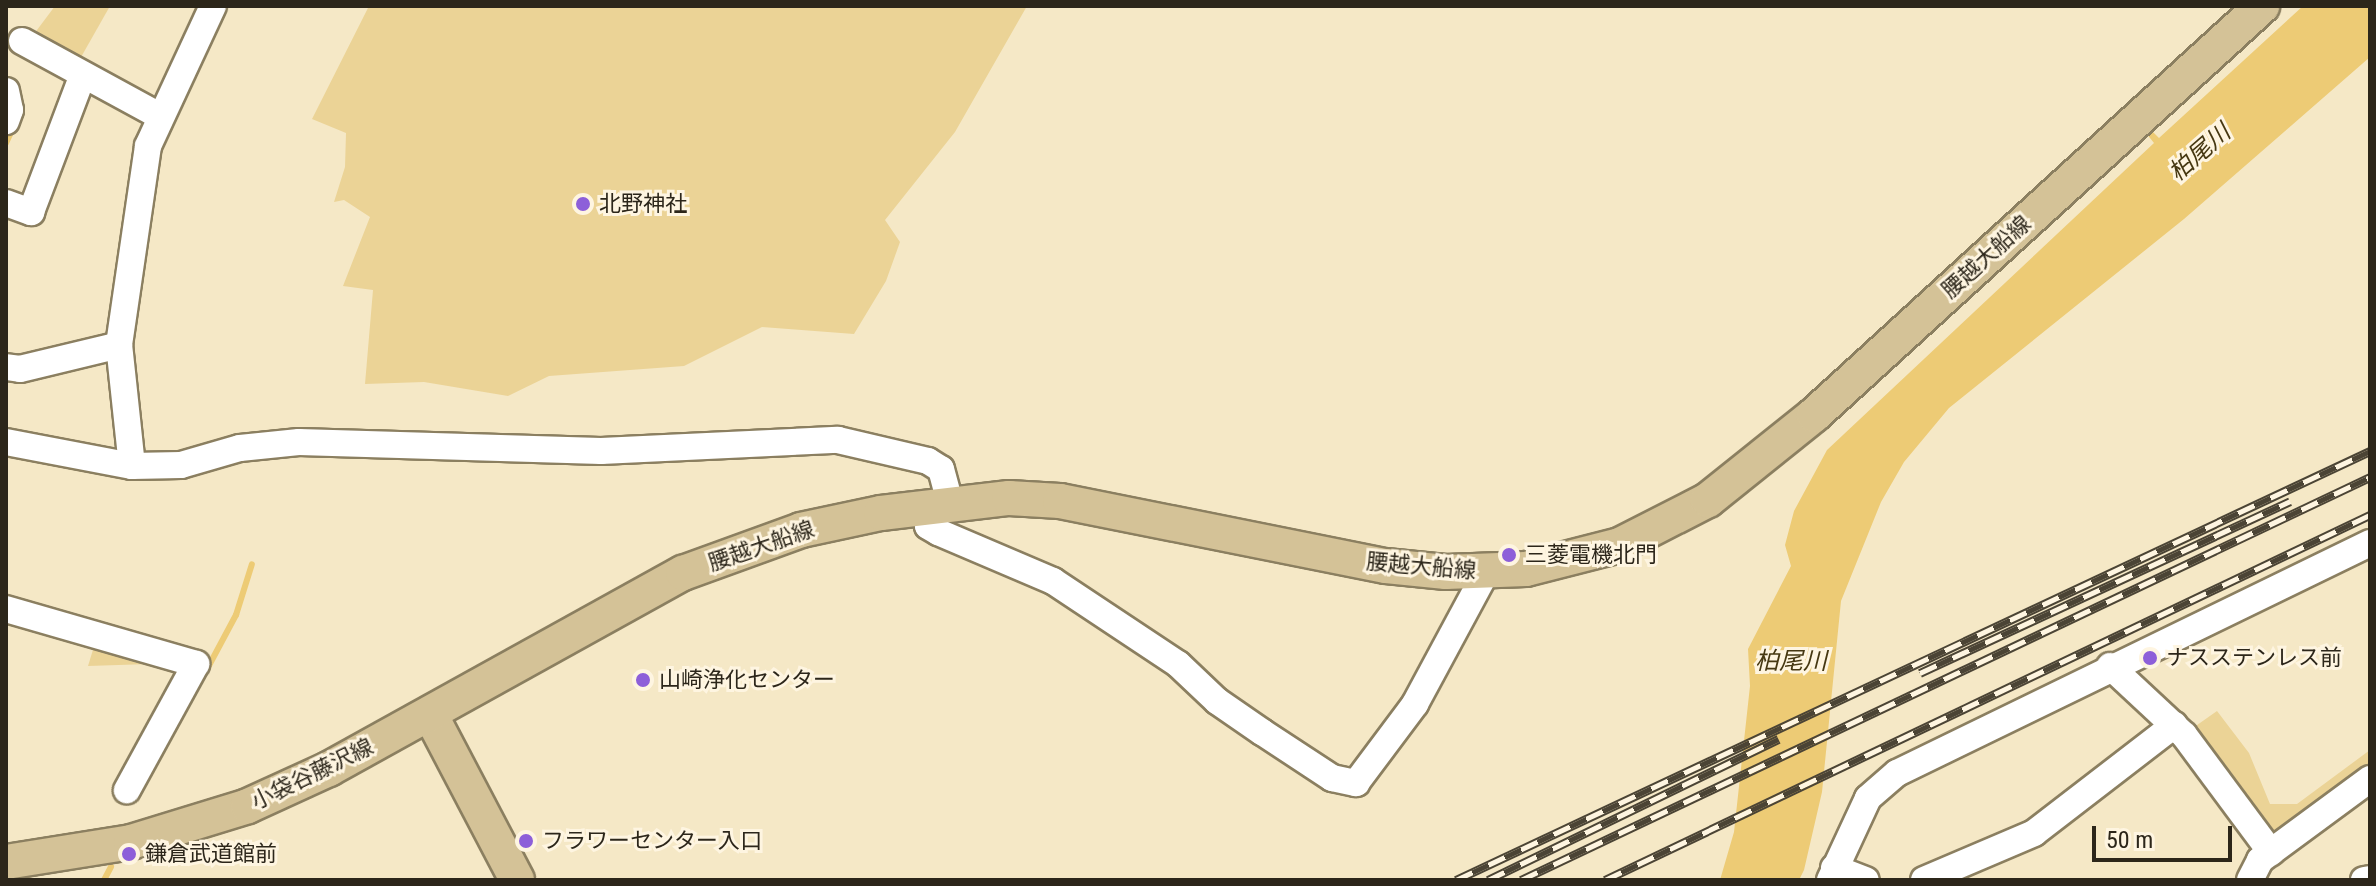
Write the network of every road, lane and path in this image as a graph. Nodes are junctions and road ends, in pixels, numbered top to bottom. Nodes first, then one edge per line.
1 (213, 6) edge
2 (2262, 6) edge
3 (22, 41) dead end
4 (82, 77) junction
5 (6, 91) edge
6 (158, 115) junction
7 (6, 121) edge
8 (6, 203) edge
9 (119, 345) junction
10 (6, 367) edge
11 (6, 442) edge
12 (132, 466) junction
13 (937, 504) junction
14 (2370, 543) edge
15 (1486, 572) junction
16 (6, 609) edge
17 (2110, 666) junction
18 (430, 714) junction
19 (2174, 725) junction
20 (2370, 779) edge
21 (127, 790) dead end
22 (2271, 852) junction
23 (6, 862) edge
24 (1832, 874) edge
25 (2370, 879) edge
26 (517, 880) edge
27 (1866, 880) edge
28 (1924, 880) edge
29 (2250, 880) edge
30 (2364, 880) edge

1 - 6 street
2 - 15 main road, 腰越大船線
3 - 4 street
4 - 6 street
4 - 8 street
5 - 7 street
6 - 9 street
9 - 10 street
9 - 12 street
11 - 12 street
12 - 13 street
13 - 15 main road, 腰越大船線
13 - 15 street
13 - 18 main road, 腰越大船線
14 - 17 street
16 - 21 street
17 - 19 street
17 - 24 street
18 - 23 main road, 小袋谷藤沢線
18 - 26 main road
19 - 22 street
19 - 28 street
20 - 22 street
22 - 29 street
24 - 27 street
25 - 30 street

